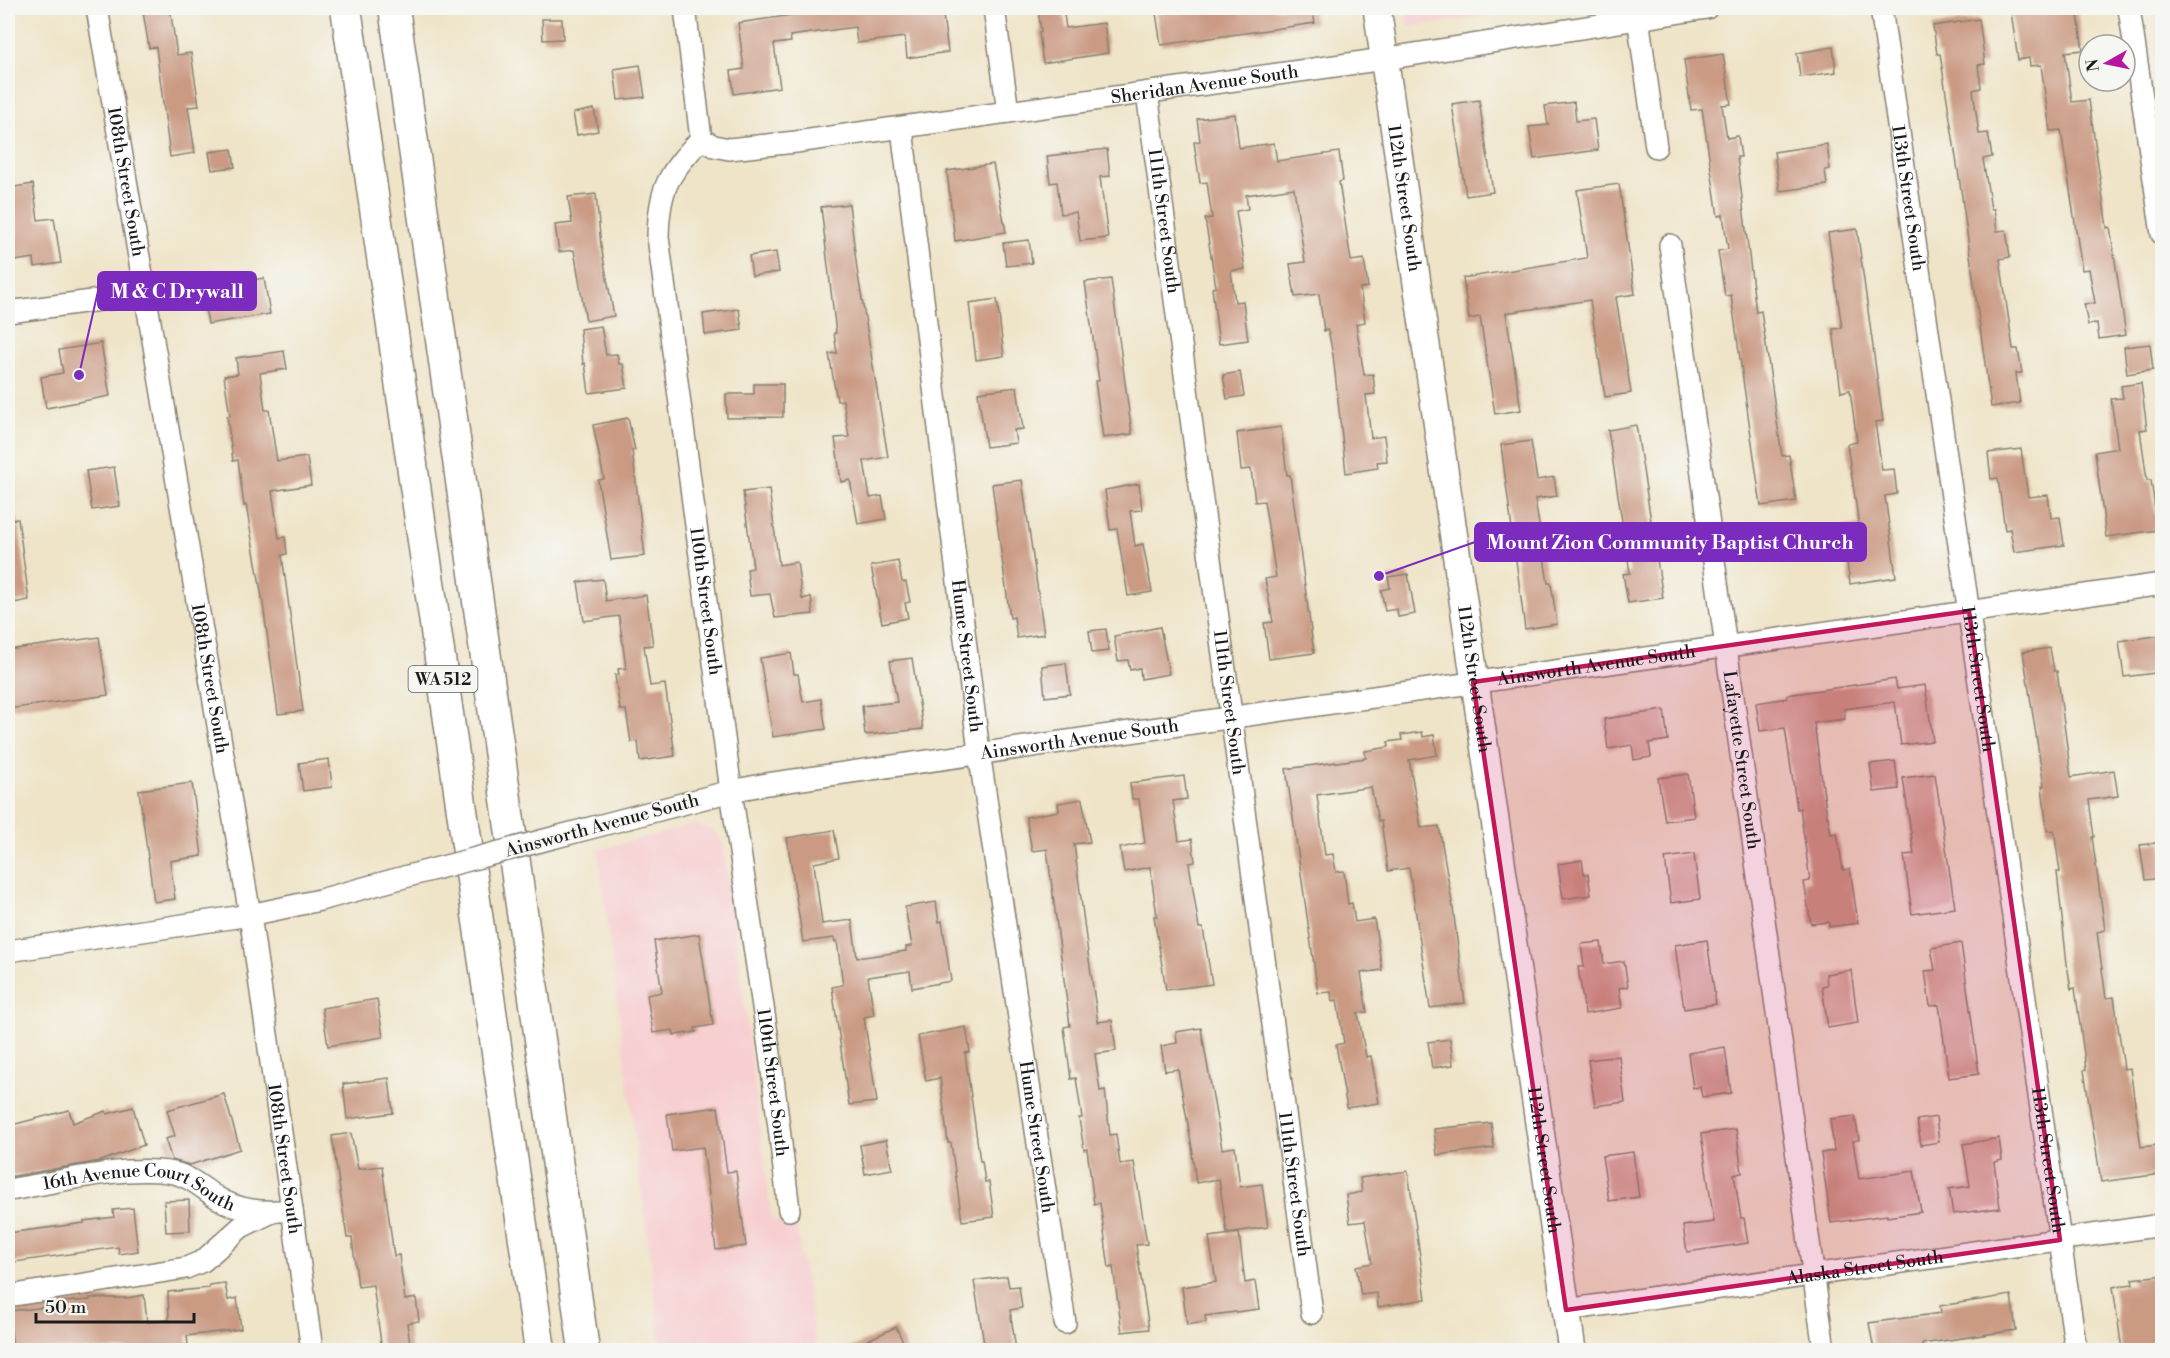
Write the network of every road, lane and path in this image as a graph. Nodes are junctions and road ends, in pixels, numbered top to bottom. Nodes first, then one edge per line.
1 (97, 8) edge
2 (346, 8) edge
3 (394, 8) edge
4 (685, 8) edge
5 (994, 8) edge
6 (1377, 8) edge
7 (1707, 8) edge
8 (1881, 8) edge
9 (2129, 8) edge
10 (1638, 17) junction
11 (1384, 59) junction
12 (1147, 93) junction
13 (1008, 112) junction
14 (902, 129) junction
15 (702, 139) junction
16 (1656, 147) dead end
17 (2163, 234) edge
18 (1670, 245) dead end
19 (146, 294) junction
20 (8, 312) edge
21 (2163, 584) edge
22 (1969, 611) junction
23 (1726, 646) junction
24 (1473, 682) junction
25 (1232, 718) junction
26 (979, 753) junction
27 (731, 791) junction
28 (250, 915) junction
29 (8, 951) edge
30 (8, 1190) edge
31 (292, 1210) junction
32 (789, 1210) dead end
33 (270, 1213) junction
34 (2163, 1225) edge
35 (2060, 1240) junction
36 (1814, 1275) junction
37 (8, 1296) edge
38 (1566, 1310) junction
39 (1312, 1313) dead end
40 (1065, 1323) dead end
41 (312, 1350) edge
42 (540, 1350) edge
43 (584, 1350) edge
44 (1572, 1350) edge
45 (1824, 1350) edge
46 (2076, 1350) edge

1 - 19 street, 108th Street South
2 - 42 highway, WA 512
3 - 43 highway, WA 512
4 - 15 street
5 - 13 street
6 - 11 main road, 112th Street South
7 - 10 street, Sheridan Avenue South
8 - 22 street, 113th Street South
9 - 17 street
10 - 11 street, Sheridan Avenue South
10 - 16 street
11 - 12 street, Sheridan Avenue South
11 - 24 main road, 112th Street South
12 - 13 street, Sheridan Avenue South
12 - 25 street, 111th Street South
13 - 14 street, Sheridan Avenue South
14 - 15 street, Sheridan Avenue South
14 - 26 street, Hume Street South
15 - 27 street, 110th Street South
18 - 23 street, Lafayette Street South
19 - 20 street
19 - 28 street, 108th Street South
21 - 22 street, Ainsworth Avenue South
22 - 23 street, Ainsworth Avenue South
22 - 35 street, 113th Street South
23 - 24 street, Ainsworth Avenue South
23 - 36 street, Lafayette Street South
24 - 25 street, Ainsworth Avenue South
24 - 38 main road, 112th Street South
25 - 26 street, Ainsworth Avenue South
25 - 39 street, 111th Street South
26 - 27 street, Ainsworth Avenue South
26 - 40 street, Hume Street South
27 - 28 street, Ainsworth Avenue South, bridge
27 - 32 street, 110th Street South
28 - 29 street, Ainsworth Avenue South
28 - 31 street, 108th Street South
30 - 33 street, 16th Avenue Court South
31 - 33 street, 16th Avenue Court South
31 - 41 street, 108th Street South
33 - 37 street, 16th Avenue Court South
34 - 35 street, Alaska Street South
35 - 36 street, Alaska Street South
35 - 46 street, 113th Street South
36 - 38 street, Alaska Street South
36 - 45 street, Lafayette Street South
38 - 44 main road, 112th Street South

